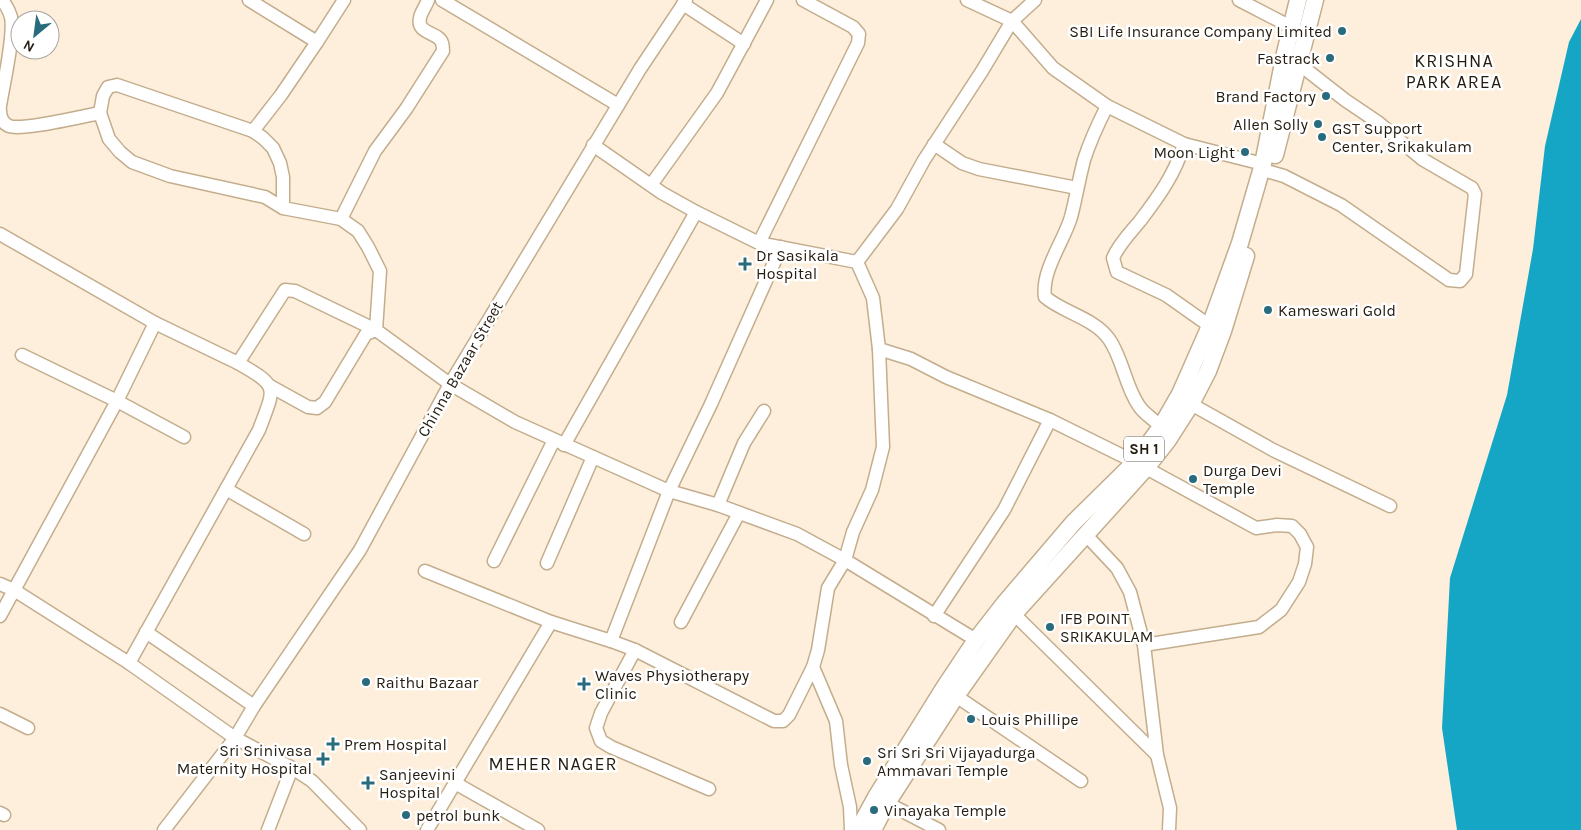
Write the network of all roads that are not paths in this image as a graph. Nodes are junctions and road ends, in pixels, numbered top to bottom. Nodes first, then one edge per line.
1 (2, 0) edge
2 (249, 0) edge
3 (344, 0) edge
4 (428, 0) edge
5 (442, 0) edge
6 (767, 0) edge
7 (803, 0) edge
8 (967, 0) edge
9 (1035, 0) edge
10 (1239, 0) edge
11 (1298, 0) edge
12 (1315, 0) edge
13 (684, 2) edge
14 (1012, 20) junction
15 (1291, 27) junction
16 (317, 42) junction
17 (744, 44) junction
18 (1299, 64) junction
19 (618, 105) junction
20 (0, 106) edge
21 (1107, 106) junction
22 (0, 110) edge
23 (100, 113) junction
24 (5, 124) junction
25 (253, 131) junction
26 (0, 136) edge
27 (934, 144) junction
28 (1184, 144) junction
29 (593, 145) junction
30 (1267, 168) junction
31 (651, 185) junction
32 (1077, 188) junction
33 (283, 208) junction
34 (696, 212) junction
35 (341, 219) junction
36 (0, 234) edge
37 (759, 243) junction
38 (781, 247) junction
39 (857, 262) junction
40 (155, 323) junction
41 (1210, 326) junction
42 (376, 330) junction
43 (878, 349) junction
44 (22, 354) dead end
45 (238, 363) junction
46 (450, 384) junction
47 (270, 386) junction
48 (118, 401) junction
49 (1191, 404) junction
50 (764, 411) dead end
51 (1050, 420) junction
52 (1161, 427) junction
53 (184, 437) dead end
54 (559, 442) junction
55 (593, 457) junction
56 (1140, 465) junction
57 (226, 489) junction
58 (669, 491) junction
59 (718, 505) junction
60 (1390, 506) dead end
61 (739, 513) junction
62 (304, 534) dead end
63 (1086, 534) junction
64 (845, 560) junction
65 (494, 561) dead end
66 (547, 563) dead end
67 (425, 571) dead end
68 (0, 584) edge
69 (14, 590) junction
70 (1014, 614) junction
71 (0, 616) edge
72 (934, 616) junction
73 (551, 622) junction
74 (681, 622) dead end
75 (146, 632) junction
76 (976, 640) junction
77 (612, 641) junction
78 (1144, 645) junction
79 (635, 650) junction
80 (129, 663) junction
81 (812, 667) junction
82 (956, 696) junction
83 (254, 706) junction
84 (0, 714) edge
85 (28, 728) dead end
86 (235, 738) junction
87 (1157, 755) junction
88 (292, 768) junction
89 (1081, 780) dead end
90 (455, 783) junction
91 (709, 789) dead end
92 (887, 803) junction
93 (164, 830) edge
94 (268, 830) edge
95 (360, 830) edge
96 (427, 830) edge
97 (538, 830) edge
98 (850, 830) edge
99 (858, 830) edge
100 (873, 830) edge
101 (939, 830) edge
102 (1169, 830) edge

1 - 20 street
2 - 16 street
3 - 16 street
4 - 35 street
5 - 19 street
6 - 17 street
7 - 37 street
8 - 14 street
9 - 14 street
10 - 15 street
11 - 15 main road, SH 1
12 - 18 main road, SH 1
13 - 17 street
13 - 19 street, Chinna Bazaar Street
14 - 21 street
14 - 27 street
15 - 30 main road, SH 1
16 - 25 street
17 - 31 street
18 - 30 main road, SH 1
18 - 30 street
19 - 29 street, Chinna Bazaar Street
21 - 28 street
21 - 32 street
22 - 24 street
23 - 24 street
23 - 25 street
23 - 33 street
24 - 26 street
25 - 33 street
27 - 32 street
27 - 39 street
28 - 30 street
28 - 41 street
29 - 31 street
29 - 46 street, Chinna Bazaar Street
30 - 41 main road, SH 1
30 - 49 main road, SH 1
31 - 34 street
32 - 52 street
33 - 35 street
34 - 37 street
34 - 54 street
35 - 42 street
36 - 40 street
37 - 38 street
38 - 39 street
38 - 58 street
39 - 43 street
40 - 45 street
40 - 48 street
41 - 52 main road, SH 1
42 - 45 street
42 - 46 street
42 - 47 street
43 - 51 street
43 - 64 street
44 - 48 street
45 - 47 street
46 - 54 street
46 - 83 street, Chinna Bazaar Street
47 - 57 street
48 - 53 street
48 - 69 street
49 - 56 main road, SH 1
49 - 60 street
50 - 59 street
51 - 56 street
51 - 72 street
52 - 56 main road, SH 1
54 - 55 street
54 - 65 street
55 - 58 street
55 - 66 street
56 - 63 main road, SH 1
56 - 76 main road, SH 1
56 - 78 street
57 - 62 street
57 - 75 street
58 - 59 street
58 - 77 street
59 - 61 street
61 - 64 street
61 - 74 street
63 - 70 main road, SH 1
63 - 78 street
64 - 72 street
64 - 81 street
67 - 73 street
68 - 69 street
69 - 71 street
69 - 80 street
70 - 82 main road, SH 1
70 - 87 street
72 - 76 street
73 - 77 street
73 - 90 street
75 - 80 street
75 - 83 street
76 - 99 main road, SH 1
77 - 79 street
78 - 87 street
79 - 81 street
79 - 91 street
80 - 86 street
81 - 98 street
82 - 89 street
82 - 92 main road, SH 1
83 - 86 street, Chinna Bazaar Street
84 - 85 street
86 - 88 street
86 - 93 street, Chinna Bazaar Street
87 - 102 street
88 - 94 street
88 - 95 street
90 - 96 street
90 - 97 street
92 - 100 main road, SH 1
92 - 101 street

